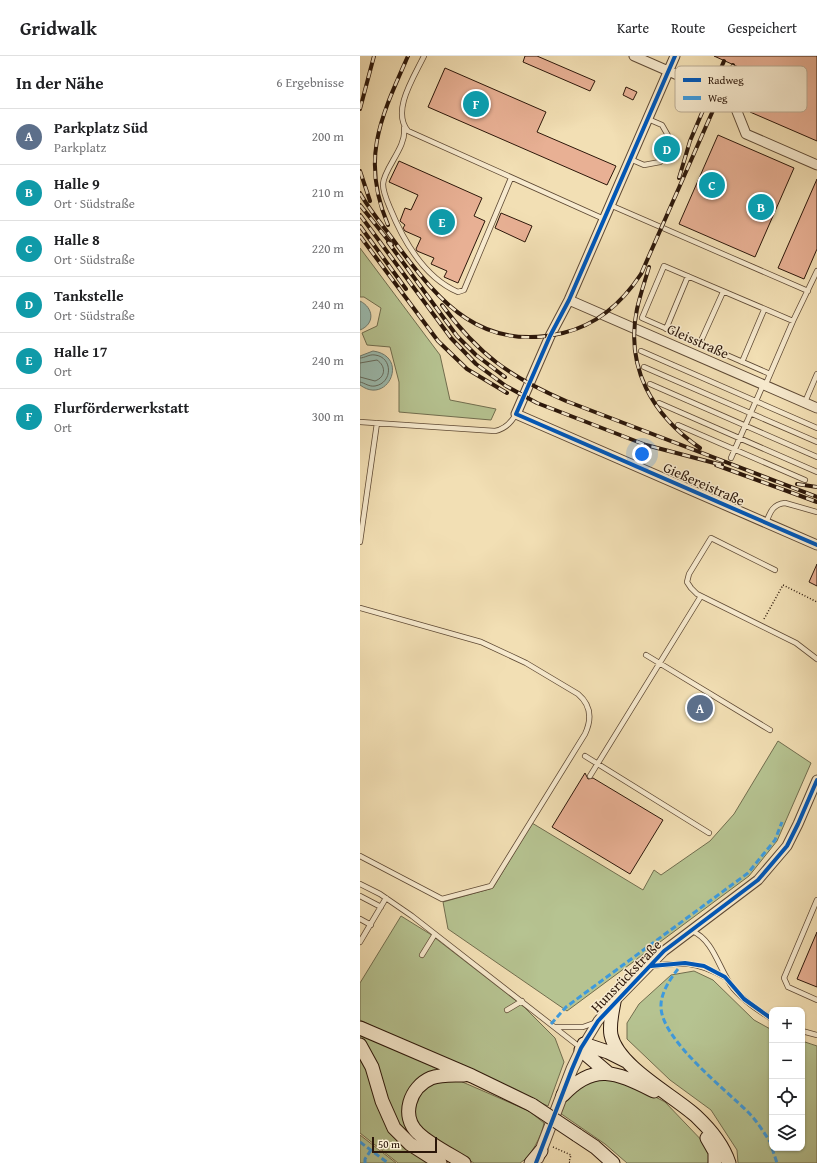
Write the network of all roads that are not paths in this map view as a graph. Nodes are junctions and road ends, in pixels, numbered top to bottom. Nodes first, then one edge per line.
1 (424, 56) edge
2 (634, 56) edge
3 (675, 56) edge
4 (668, 71) junction
5 (675, 74) edge
6 (737, 112) edge
7 (648, 119) junction
8 (404, 128) junction
9 (630, 159) junction
10 (817, 165) edge
11 (511, 178) junction
12 (610, 205) junction
13 (604, 218) junction
14 (817, 271) edge
15 (688, 276) junction
16 (808, 291) junction
17 (723, 292) junction
18 (569, 300) junction
19 (764, 310) junction
20 (792, 321) junction
21 (666, 329) junction
22 (700, 343) junction
23 (641, 351) dead end
24 (742, 362) junction
25 (644, 367) dead end
26 (770, 374) junction
27 (817, 374) edge
28 (650, 384) dead end
29 (764, 385) junction
30 (756, 401) junction
31 (804, 402) junction
32 (659, 403) dead end
33 (817, 408) edge
34 (751, 413) junction
35 (516, 414) junction
36 (360, 422) edge
37 (377, 423) junction
38 (678, 425) dead end
39 (745, 426) junction
40 (817, 428) edge
41 (740, 438) junction
42 (817, 442) edge
43 (735, 450) junction
44 (817, 457) edge
45 (731, 458) dead end
46 (817, 472) edge
47 (805, 480) dead end
48 (817, 512) edge
49 (766, 523) junction
50 (360, 542) edge
51 (817, 545) edge
52 (776, 570) dead end
53 (701, 596) junction
54 (360, 608) edge
55 (646, 655) dead end
56 (817, 659) edge
57 (660, 663) junction
58 (770, 730) dead end
59 (585, 756) dead end
60 (598, 764) junction
61 (590, 776) dead end
62 (817, 780) edge
63 (709, 832) dead end
64 (360, 856) edge
65 (360, 884) edge
66 (360, 896) edge
67 (386, 898) junction
68 (817, 900) edge
69 (381, 907) junction
70 (360, 919) edge
71 (370, 924) junction
72 (690, 930) junction
73 (435, 934) junction
74 (360, 942) edge
75 (422, 955) dead end
76 (651, 966) junction
77 (725, 977) junction
78 (817, 1000) edge
79 (522, 1002) junction
80 (614, 1002) junction
81 (507, 1010) dead end
82 (769, 1016) edge
83 (598, 1021) junction
84 (555, 1027) junction
85 (360, 1028) edge
86 (805, 1032) edge
87 (817, 1035) edge
88 (360, 1045) edge
89 (582, 1047) junction
90 (627, 1062) junction
91 (608, 1073) junction
92 (472, 1076) junction
93 (563, 1095) junction
94 (543, 1154) edge
95 (440, 1163) edge
96 (464, 1163) edge
97 (531, 1163) edge
98 (613, 1163) edge
99 (715, 1163) edge
100 (729, 1163) edge

1 - 8 lane
2 - 4 street
3 - 4 street
4 - 5 street
4 - 7 street
6 - 10 street
7 - 9 street
7 - 9 lane
8 - 11 lane
8 - 11 lane
9 - 12 street
11 - 13 lane
12 - 13 street
12 - 16 lane
13 - 18 street
14 - 16 lane
15 - 17 lane
15 - 21 lane
15 - 21 lane
16 - 20 lane
17 - 19 lane
17 - 22 lane
18 - 29 street, Gleisstraße
18 - 35 street
19 - 20 lane
19 - 24 lane
20 - 26 lane
21 - 22 lane
22 - 24 lane
23 - 30 lane
24 - 26 lane
25 - 34 lane
26 - 29 lane
27 - 31 lane
28 - 39 lane
29 - 30 lane
29 - 31 street, Gleisstraße
30 - 34 lane
30 - 40 lane
31 - 33 street, Gleisstraße
32 - 41 lane
34 - 39 lane
34 - 42 lane
35 - 37 lane
35 - 49 street, Gießereistraße
36 - 37 lane
37 - 50 lane
38 - 43 lane
39 - 41 lane
39 - 44 lane
41 - 43 lane
41 - 46 lane
43 - 45 lane
43 - 47 lane
48 - 49 lane
49 - 51 street, Gießereistraße
52 - 53 lane
53 - 56 lane
53 - 57 lane
54 - 64 lane
55 - 57 lane
57 - 58 lane
57 - 60 lane
59 - 60 lane
60 - 61 lane
60 - 63 lane
62 - 72 street, Hunsrückstraße
65 - 67 lane
66 - 69 lane
67 - 69 lane
67 - 73 lane
68 - 78 lane
69 - 71 lane
70 - 71 lane
71 - 74 lane
72 - 76 street, Hunsrückstraße
72 - 77 lane
73 - 75 lane
73 - 79 lane
76 - 77 lane
76 - 80 street, Hunsrückstraße
77 - 82 lane
79 - 81 lane
79 - 84 lane
80 - 83 street, Hunsrückstraße
80 - 90 main road
83 - 84 lane
83 - 89 street, Hunsrückstraße
84 - 89 lane
85 - 92 main road
86 - 87 lane
88 - 95 main road
89 - 90 main road
89 - 91 main road
89 - 93 street, Hunsrückstraße
90 - 100 main road
91 - 93 main road
91 - 99 main road
92 - 96 main road
92 - 98 main road, bridge
93 - 94 street, Hunsrückstraße
94 - 97 main road

